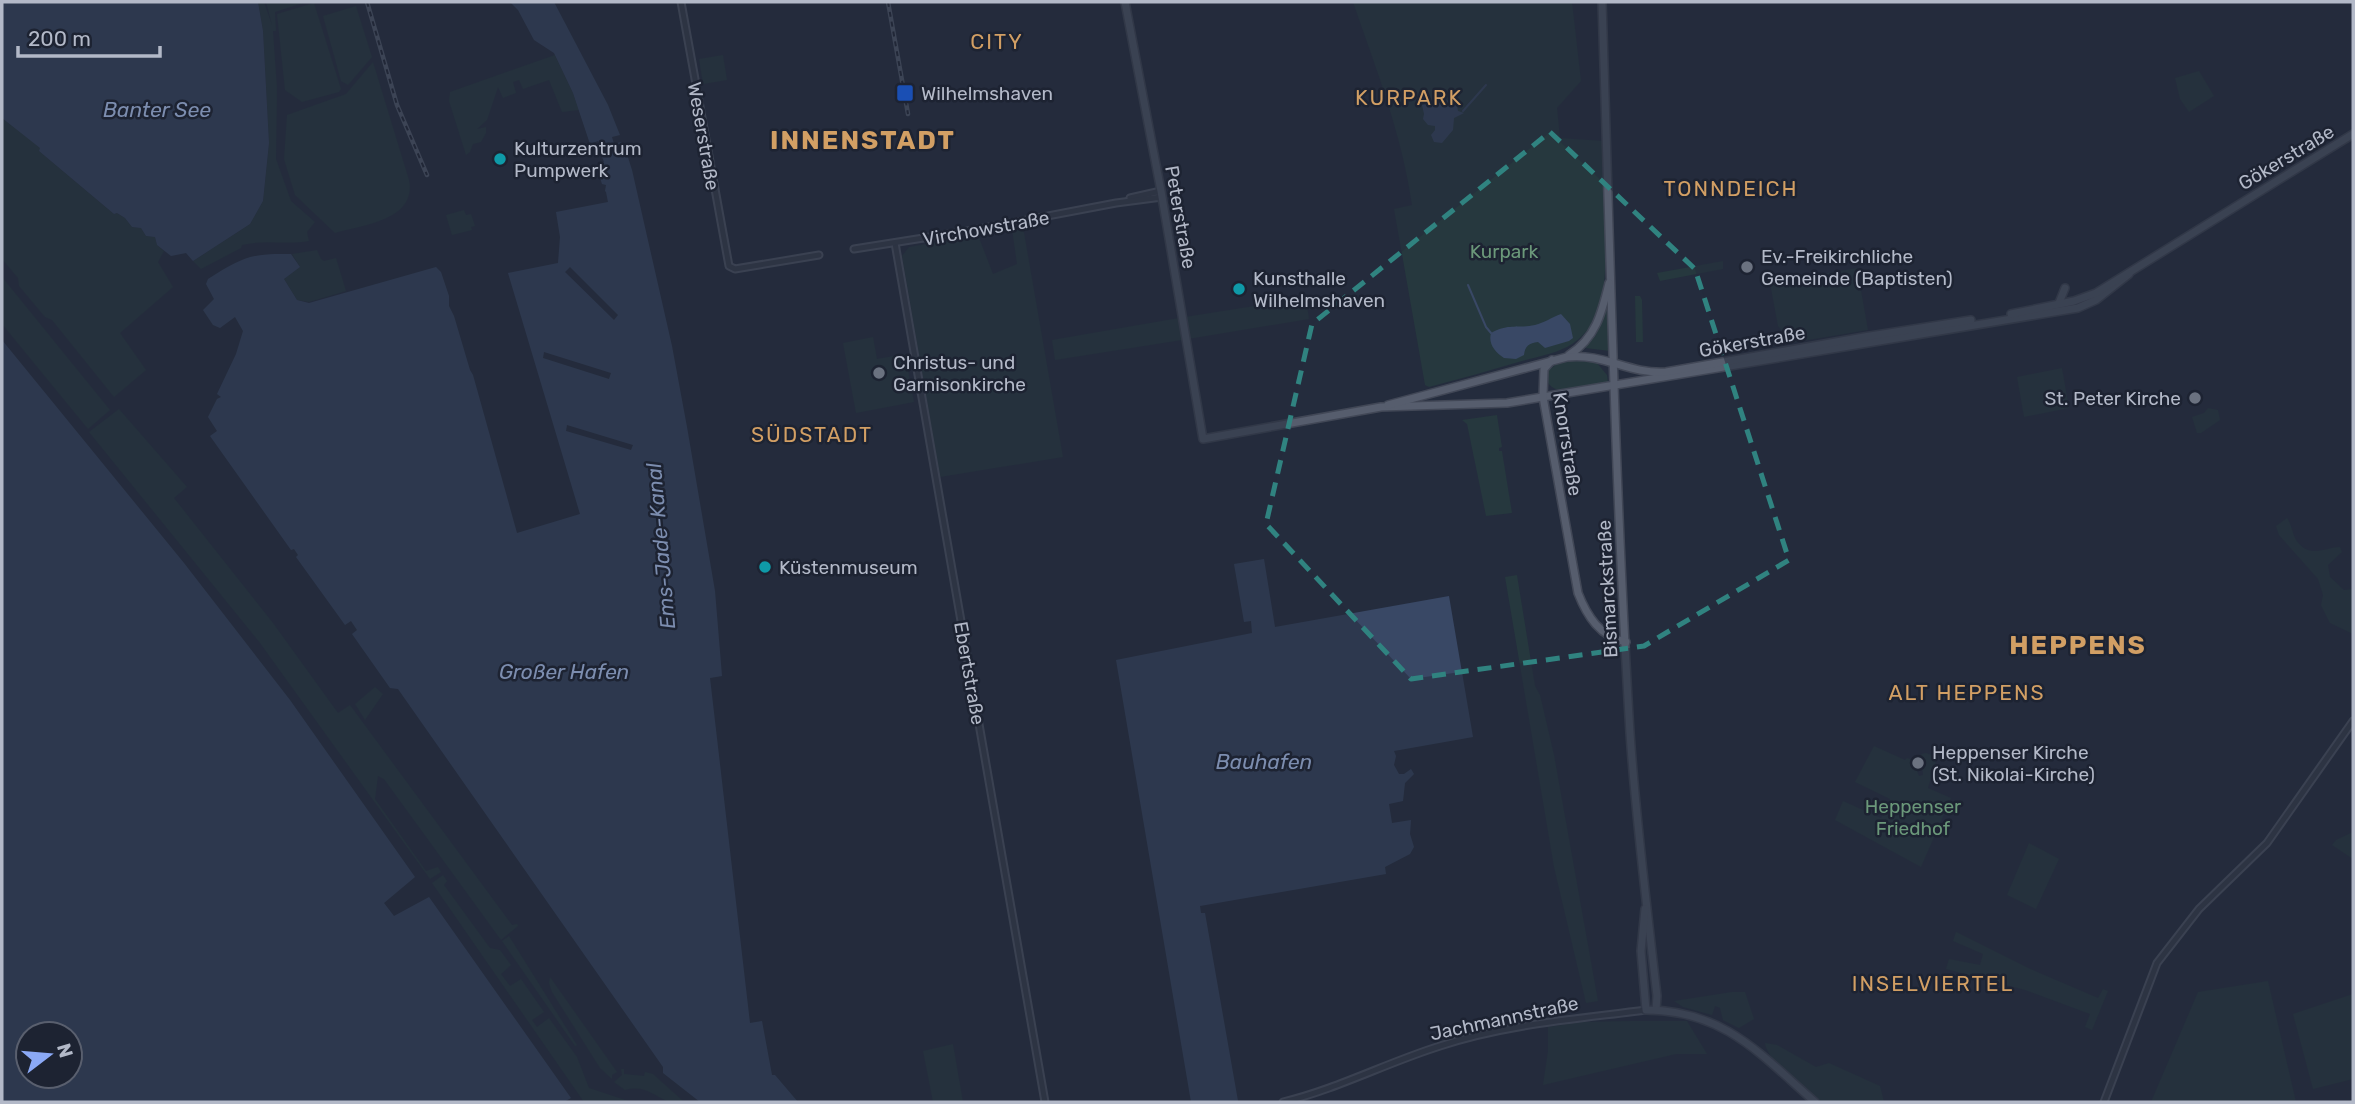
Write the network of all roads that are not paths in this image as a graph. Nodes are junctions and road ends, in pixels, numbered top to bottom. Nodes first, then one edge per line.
1 (681, 2) edge
2 (1125, 2) edge
3 (1602, 2) edge
4 (2353, 134) edge
5 (1161, 194) junction
6 (895, 243) junction
7 (854, 248) dead end
8 (819, 254) dead end
9 (2129, 274) junction
10 (1611, 275) junction
11 (2065, 288) dead end
12 (2059, 303) junction
13 (1567, 357) junction
14 (1552, 359) junction
15 (1614, 363) junction
16 (1542, 377) junction
17 (1635, 383) junction
18 (1615, 386) junction
19 (1557, 395) junction
20 (1543, 397) junction
21 (1616, 404) junction
22 (1381, 407) junction
23 (1203, 439) joint
24 (1626, 642) junction
25 (2353, 722) edge
26 (1646, 900) junction
27 (1657, 1000) junction
28 (1646, 1010) junction
29 (1656, 1010) junction
30 (1667, 1010) junction
31 (1045, 1102) edge
32 (1283, 1102) edge
33 (1815, 1102) edge
34 (2104, 1102) edge

1 - 8 street, Weserstraße
2 - 5 main road, Peterstraße
3 - 10 main road, Bismarckstraße
4 - 9 main road, Gökerstraße
5 - 6 street, Virchowstraße
5 - 23 main road, Peterstraße
6 - 7 street, Virchowstraße
6 - 31 street, Ebertstraße
9 - 12 main road, Gökerstraße
9 - 17 main road, Gökerstraße
10 - 13 main road, Bismarckstraße
10 - 15 main road, Bismarckstraße
11 - 12 main road
12 - 15 main road, Gökerstraße
13 - 14 main road, Gökerstraße
13 - 15 main road, Gökerstraße
14 - 16 main road, Knorrstraße
14 - 22 main road, Gökerstraße
15 - 18 main road, Bismarckstraße
16 - 19 main road
16 - 20 main road, Knorrstraße
17 - 18 main road, Gökerstraße
17 - 21 main road
18 - 19 main road, Gökerstraße
18 - 21 main road, Bismarckstraße
19 - 20 main road, Gökerstraße
20 - 22 main road, Gökerstraße
20 - 24 main road, Knorrstraße
21 - 24 main road, Bismarckstraße
22 - 23 main road, Gökerstraße
24 - 26 main road, Bismarckstraße
25 - 34 street
26 - 27 main road, Bismarckstraße
26 - 28 main road, Bismarckstraße
27 - 29 main road, Bismarckstraße
27 - 30 main road
28 - 29 main road, Jachmannstraße
28 - 32 street, Jachmannstraße
29 - 30 main road, Jachmannstraße
30 - 33 main road, Jachmannstraße

